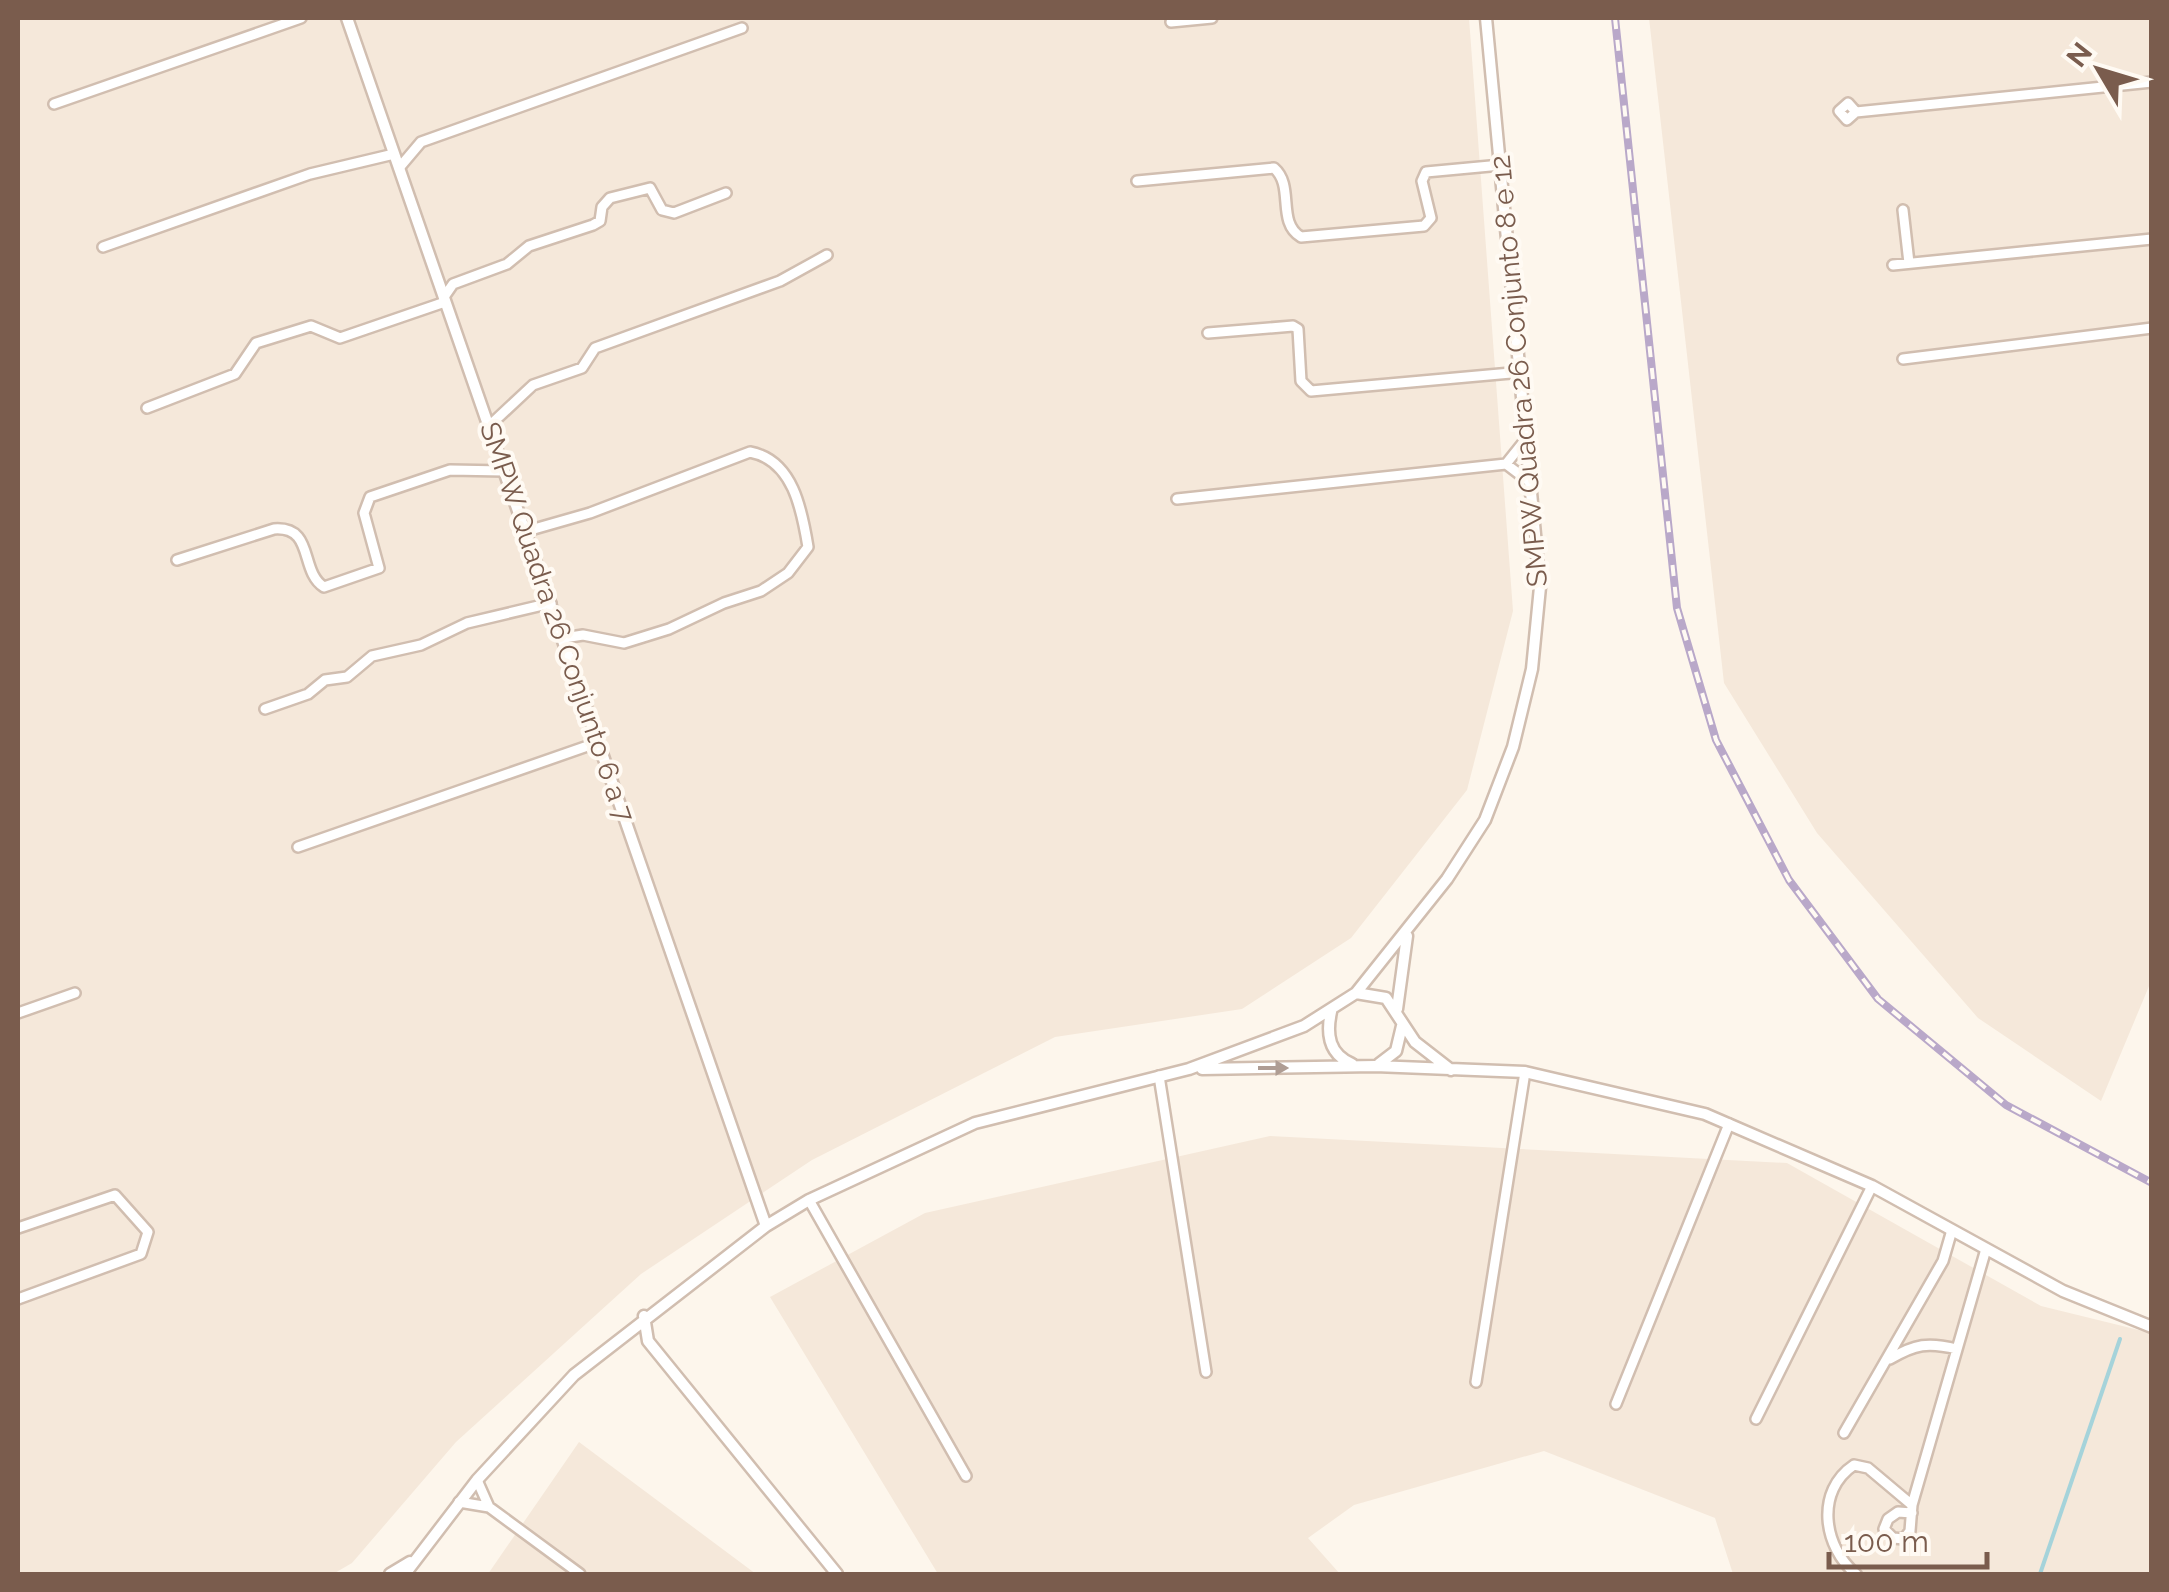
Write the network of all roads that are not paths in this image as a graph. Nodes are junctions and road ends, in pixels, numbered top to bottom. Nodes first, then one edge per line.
1 (301, 18) edge
2 (348, 18) edge
3 (1212, 18) edge
4 (1486, 18) edge
5 (1171, 22) dead end
6 (742, 28) dead end
7 (2152, 82) edge
8 (54, 104) dead end
9 (1856, 112) dead end
10 (394, 154) junction
11 (1501, 165) junction
12 (399, 168) junction
13 (1137, 182) dead end
14 (726, 193) dead end
15 (1903, 210) dead end
16 (2152, 239) edge
17 (103, 248) dead end
18 (827, 255) dead end
19 (1909, 263) junction
20 (1893, 265) dead end
21 (438, 279) junction
22 (453, 284) junction
23 (444, 300) junction
24 (2152, 328) edge
25 (1208, 333) dead end
26 (1903, 358) dead end
27 (1522, 372) junction
28 (147, 408) dead end
29 (488, 427) junction
30 (1527, 438) junction
31 (1506, 464) junction
32 (504, 471) junction
33 (1532, 484) junction
34 (1177, 499) dead end
35 (526, 531) junction
36 (176, 560) dead end
37 (551, 604) junction
38 (564, 638) junction
39 (265, 709) dead end
40 (599, 742) junction
41 (298, 847) dead end
42 (1408, 932) junction
43 (75, 993) dead end
44 (1356, 993) junction
45 (1397, 1010) junction
46 (1331, 1012) junction
47 (18, 1013) edge
48 (1402, 1025) junction
49 (1375, 1066) junction
50 (1358, 1067) junction
51 (1189, 1069) junction
52 (1452, 1070) junction
53 (1525, 1072) junction
54 (1159, 1076) junction
55 (1729, 1124) junction
56 (1872, 1186) junction
57 (810, 1200) junction
58 (766, 1226) junction
59 (18, 1228) edge
60 (1952, 1230) junction
61 (1986, 1249) junction
62 (18, 1299) edge
63 (644, 1316) junction
64 (2152, 1326) edge
65 (621, 1335) junction
66 (648, 1341) junction
67 (1957, 1349) junction
68 (1887, 1361) junction
69 (1206, 1372) dead end
70 (1476, 1382) dead end
71 (1616, 1404) dead end
72 (1756, 1419) dead end
73 (1844, 1432) dead end
74 (966, 1476) dead end
75 (477, 1480) junction
76 (460, 1502) junction
77 (489, 1506) junction
78 (411, 1561) junction
79 (390, 1574) edge
80 (405, 1574) edge
81 (580, 1574) edge
82 (838, 1574) edge
83 (1856, 1574) edge

1 - 8 street
2 - 10 street, SMPW Quadra 26 Conjunto 6 a 7
3 - 5 street
4 - 11 street, SMPW Quadra 26 Conjunto 8 e 12
6 - 12 street
7 - 9 street
10 - 12 street, SMPW Quadra 26 Conjunto 6 a 7
10 - 17 street
11 - 13 street
11 - 27 street, SMPW Quadra 26 Conjunto 8 e 12
12 - 21 street, SMPW Quadra 26 Conjunto 6 a 7
14 - 22 street
15 - 19 street
16 - 19 street
18 - 29 street
19 - 20 street
21 - 22 street
21 - 23 street, SMPW Quadra 26 Conjunto 6 a 7
22 - 23 street
23 - 28 street
23 - 29 street, SMPW Quadra 26 Conjunto 6 a 7
24 - 26 street
25 - 27 street
27 - 30 street, SMPW Quadra 26 Conjunto 8 e 12
29 - 32 street, SMPW Quadra 26 Conjunto 6 a 7
30 - 31 street
30 - 33 street, SMPW Quadra 26 Conjunto 8 e 12
31 - 33 street
31 - 34 street
32 - 35 street, SMPW Quadra 26 Conjunto 6 a 7
32 - 36 street
33 - 42 street, SMPW Quadra 26 Conjunto 8 e 12
35 - 37 street, SMPW Quadra 26 Conjunto 6 a 7
35 - 38 street
37 - 38 street, SMPW Quadra 26 Conjunto 6 a 7
37 - 39 street
38 - 40 street, SMPW Quadra 26 Conjunto 6 a 7
40 - 41 street
40 - 58 street, SMPW Quadra 26 Conjunto 6 a 7
42 - 44 street, SMPW Quadra 26 Conjunto 8 e 12
42 - 45 street, SMPW Quadra 26 Conjunto 8 e 12
43 - 47 street
44 - 45 street
44 - 46 street
45 - 48 street
46 - 50 street
46 - 51 street
48 - 49 street
48 - 52 street
49 - 50 street
49 - 52 street
51 -> 50 street
51 - 54 street
52 - 53 street
53 - 55 street
53 - 70 street
54 - 57 street
54 - 69 street
55 - 56 street
55 - 71 street
56 - 60 street
56 - 72 street
57 - 58 street
57 - 74 street
58 - 63 street
59 - 62 street
60 - 61 street
60 - 68 street
61 - 64 street
61 - 67 street
63 - 65 street
63 - 66 street
65 - 66 street
65 - 75 street
66 - 82 street
67 - 68 street
67 - 83 street
68 - 73 street
75 - 76 street
75 - 77 street
76 - 77 street
76 - 78 street
77 - 81 street
78 - 79 street
78 - 80 street

